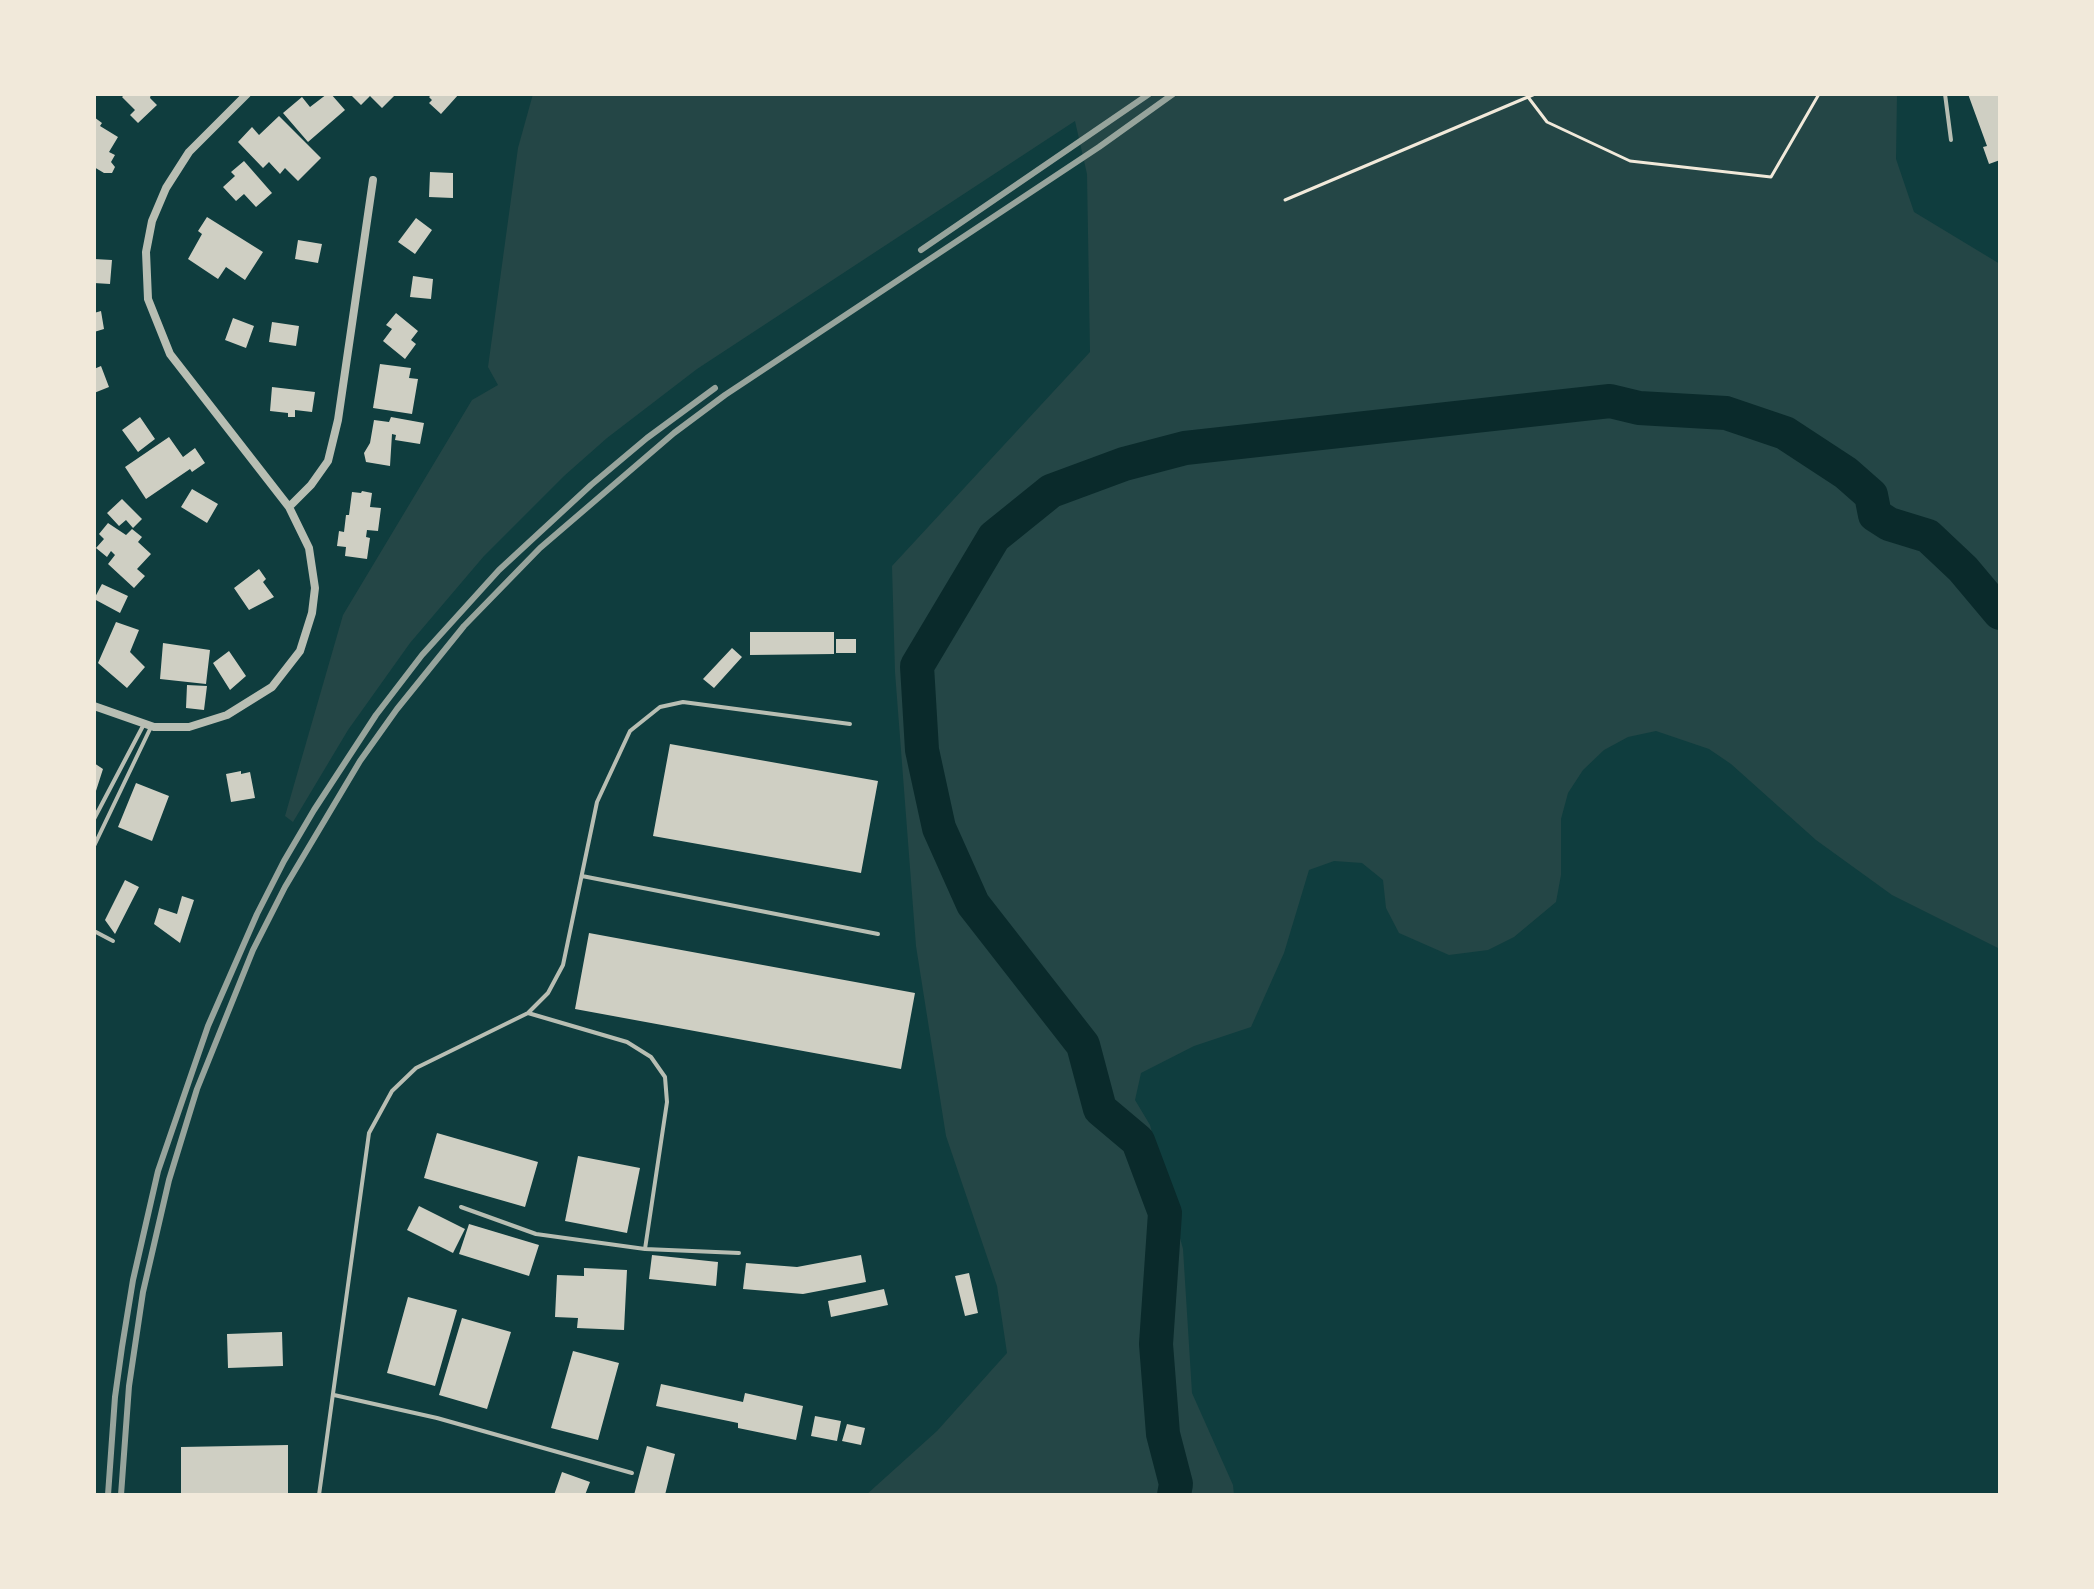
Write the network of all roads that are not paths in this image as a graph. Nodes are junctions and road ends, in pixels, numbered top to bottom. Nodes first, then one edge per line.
1 (247, 94) edge
2 (1945, 94) edge
3 (1951, 140) dead end
4 (373, 180) dead end
5 (289, 507) junction
6 (94, 706) edge
7 (850, 724) dead end
8 (148, 726) junction
9 (94, 819) edge
10 (94, 846) edge
11 (582, 876) junction
12 (94, 931) edge
13 (878, 934) dead end
14 (113, 941) dead end
15 (528, 1013) junction
16 (461, 1207) dead end
17 (645, 1249) junction
18 (739, 1253) dead end
19 (334, 1395) junction
20 (632, 1473) dead end
21 (319, 1495) edge

1 - 5 street
2 - 3 lane
4 - 5 street
5 - 8 street
6 - 8 street
7 - 11 lane
8 - 9 lane
8 - 10 lane
11 - 13 lane
11 - 15 lane
12 - 14 lane
15 - 17 lane
15 - 19 lane
16 - 17 lane
17 - 18 lane
19 - 20 lane
19 - 21 lane

